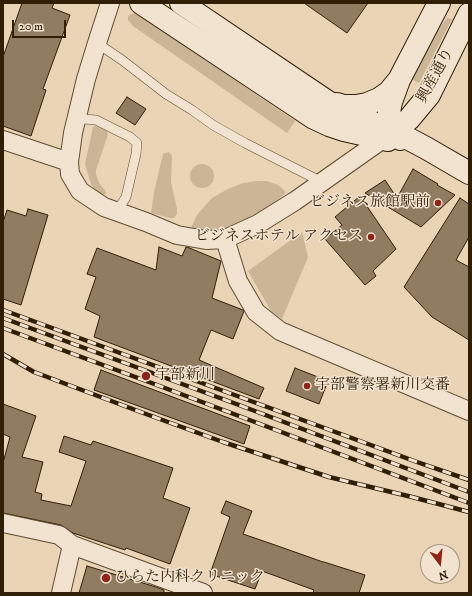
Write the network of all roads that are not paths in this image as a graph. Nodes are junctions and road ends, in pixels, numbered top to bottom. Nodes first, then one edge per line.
1 (110, 3) edge
2 (141, 3) edge
3 (181, 3) edge
4 (439, 3) edge
5 (469, 14) edge
6 (96, 43) junction
7 (399, 80) junction
8 (429, 95) junction
9 (326, 101) junction
10 (76, 121) junction
11 (350, 132) junction
12 (3, 140) edge
13 (402, 140) junction
14 (69, 162) junction
15 (344, 167) junction
16 (469, 173) edge
17 (322, 182) junction
18 (112, 210) junction
19 (225, 239) junction
20 (469, 411) edge
21 (3, 523) edge
22 (72, 545) junction
23 (61, 593) edge
24 (203, 593) edge

1 - 6 street
2 - 11 street
3 - 9 street
4 - 7 street, 興産通り
5 - 8 street, 興産通り
6 - 10 street
6 - 17 lane
7 - 9 street
7 - 13 street
8 - 13 street, 興産通り
8 - 13 street
9 - 11 street
9 - 13 street
10 - 14 street
10 - 18 lane
11 - 13 street
11 - 15 street
12 - 14 street
13 - 15 street
13 - 16 street
14 - 18 street
15 - 17 street
17 - 19 street
18 - 19 street
19 - 20 street
21 - 22 street
22 - 23 street
22 - 24 street

